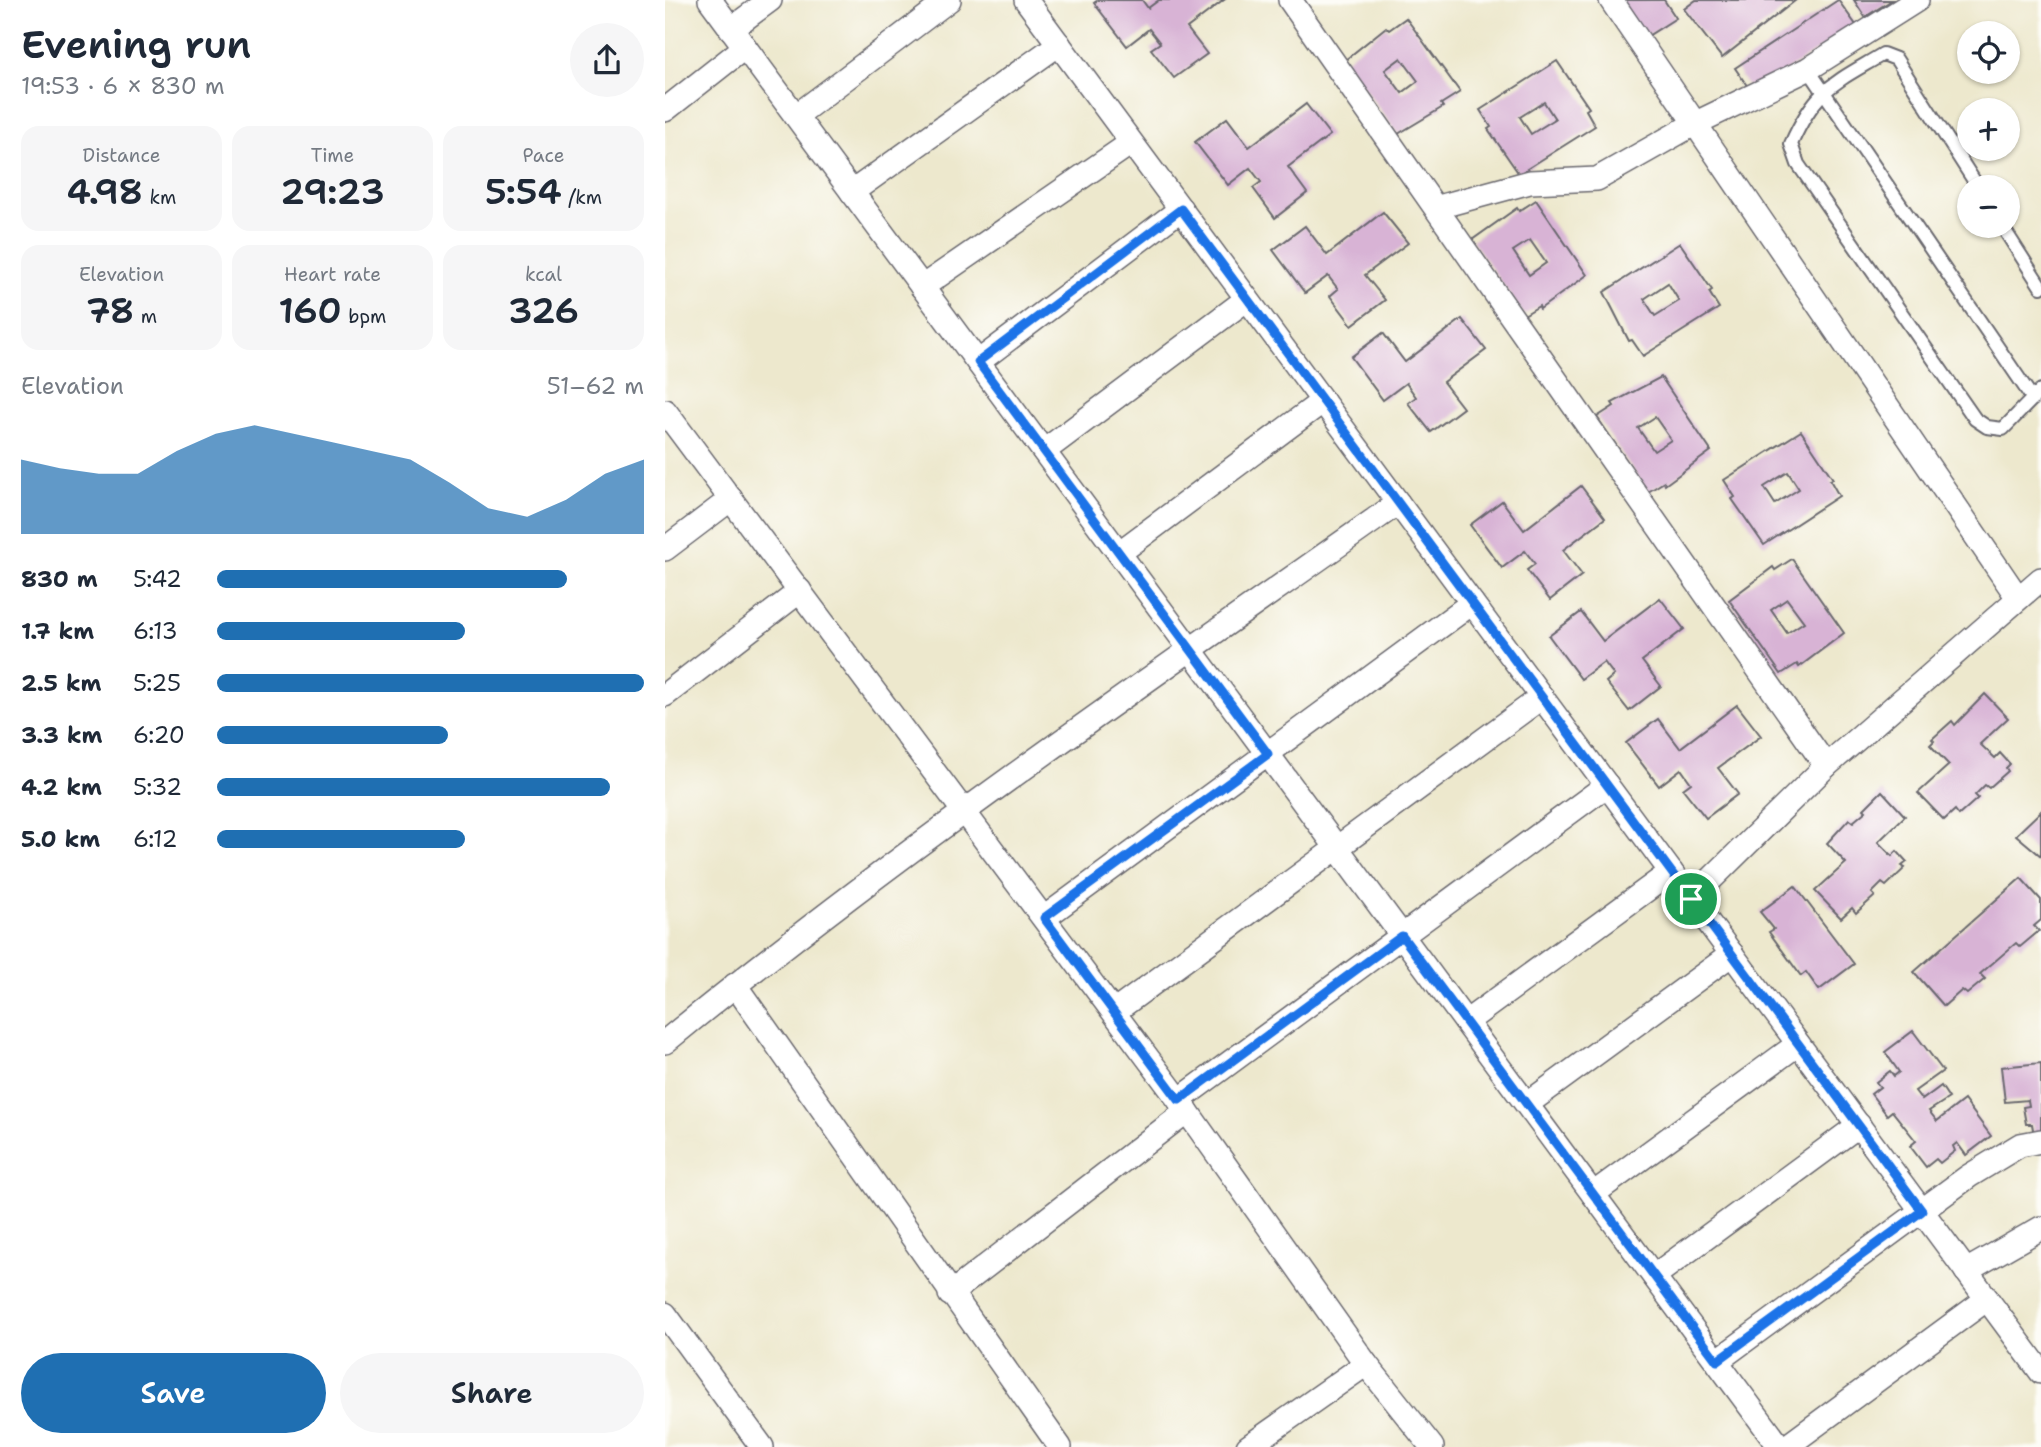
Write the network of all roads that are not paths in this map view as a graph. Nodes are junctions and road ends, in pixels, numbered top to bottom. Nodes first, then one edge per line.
1 (710, 0) edge
2 (770, 0) edge
3 (949, 0) edge
4 (1026, 0) edge
5 (1290, 0) edge
6 (1611, 0) edge
7 (1917, 0) edge
8 (731, 29) junction
9 (1059, 44) junction
10 (745, 47) junction
11 (1808, 69) junction
12 (1823, 91) junction
13 (665, 110) edge
14 (796, 116) junction
15 (1694, 124) junction
16 (1131, 143) junction
17 (1970, 175) edge
18 (852, 192) junction
19 (1437, 207) junction
20 (1181, 209) junction
21 (2010, 238) edge
22 (922, 287) junction
23 (2041, 287) edge
24 (1247, 299) junction
25 (978, 362) junction
26 (2037, 394) edge
27 (1322, 401) junction
28 (665, 411) edge
29 (1044, 451) junction
30 (731, 499) junction
31 (1398, 502) junction
32 (665, 549) edge
33 (1119, 552) junction
34 (2041, 579) edge
35 (800, 591) junction
36 (2018, 598) junction
37 (1472, 603) junction
38 (1191, 649) junction
39 (665, 695) edge
40 (1542, 697) junction
41 (1268, 754) junction
42 (1826, 766) junction
43 (1607, 785) junction
44 (965, 812) junction
45 (1337, 848) junction
46 (1671, 872) junction
47 (1691, 899) junction
48 (1044, 918) junction
49 (1402, 936) junction
50 (1731, 954) junction
51 (735, 985) junction
52 (1114, 1012) junction
53 (1467, 1022) junction
54 (665, 1042) edge
55 (1798, 1044) junction
56 (1527, 1104) junction
57 (1183, 1105) junction
58 (1859, 1125) junction
59 (2041, 1141) edge
60 (1594, 1194) junction
61 (1922, 1211) junction
62 (2041, 1228) edge
63 (1966, 1271) junction
64 (1654, 1276) junction
65 (950, 1294) junction
66 (1987, 1299) junction
67 (665, 1314) edge
68 (1717, 1361) junction
69 (1366, 1364) junction
70 (2041, 1372) edge
71 (762, 1447) edge
72 (1060, 1447) edge
73 (1248, 1447) edge
74 (1432, 1447) edge
75 (1780, 1447) edge
76 (1786, 1447) edge

1 - 8 street
2 - 8 street
3 - 14 street
4 - 9 street
5 - 19 street
6 - 15 street
7 - 11 street
8 - 10 street
9 - 16 street
9 - 18 street
10 - 13 street
10 - 14 street
11 - 12 lane
11 - 15 street
12 - 17 lane
12 - 26 lane
12 - 26 lane
14 - 18 street
15 - 19 street
15 - 36 street
16 - 20 street
16 - 22 street
18 - 22 street
19 - 42 street
20 - 24 street
20 - 25 street
21 - 23 lane
22 - 25 street
24 - 27 street
24 - 29 street
25 - 29 street
27 - 31 street
27 - 33 street
28 - 30 street
29 - 33 street
30 - 32 street
30 - 35 street
31 - 37 street
31 - 38 street
33 - 38 street
34 - 36 street
35 - 39 street
35 - 44 street
36 - 42 street
37 - 40 street
37 - 41 street
38 - 41 street
38 - 44 street
40 - 43 street
40 - 45 street
41 - 45 street
41 - 48 street
42 - 47 street
43 - 46 street
43 - 49 street
44 - 48 street
44 - 51 street
45 - 49 street
45 - 52 street
46 - 47 street
46 - 53 street
47 - 50 street
48 - 52 street
49 - 53 street
49 - 57 street
50 - 55 street
50 - 56 street
51 - 54 street
51 - 65 street
52 - 57 street
53 - 56 street
55 - 58 street
55 - 60 street
56 - 60 street
57 - 65 street
57 - 69 street
58 - 61 street
58 - 64 street
59 - 61 street
60 - 64 street
61 - 63 street
61 - 68 street
62 - 63 street
63 - 66 street
64 - 68 street
65 - 72 street
66 - 70 street
66 - 76 street
67 - 71 street
68 - 75 street
69 - 73 street
69 - 74 street

